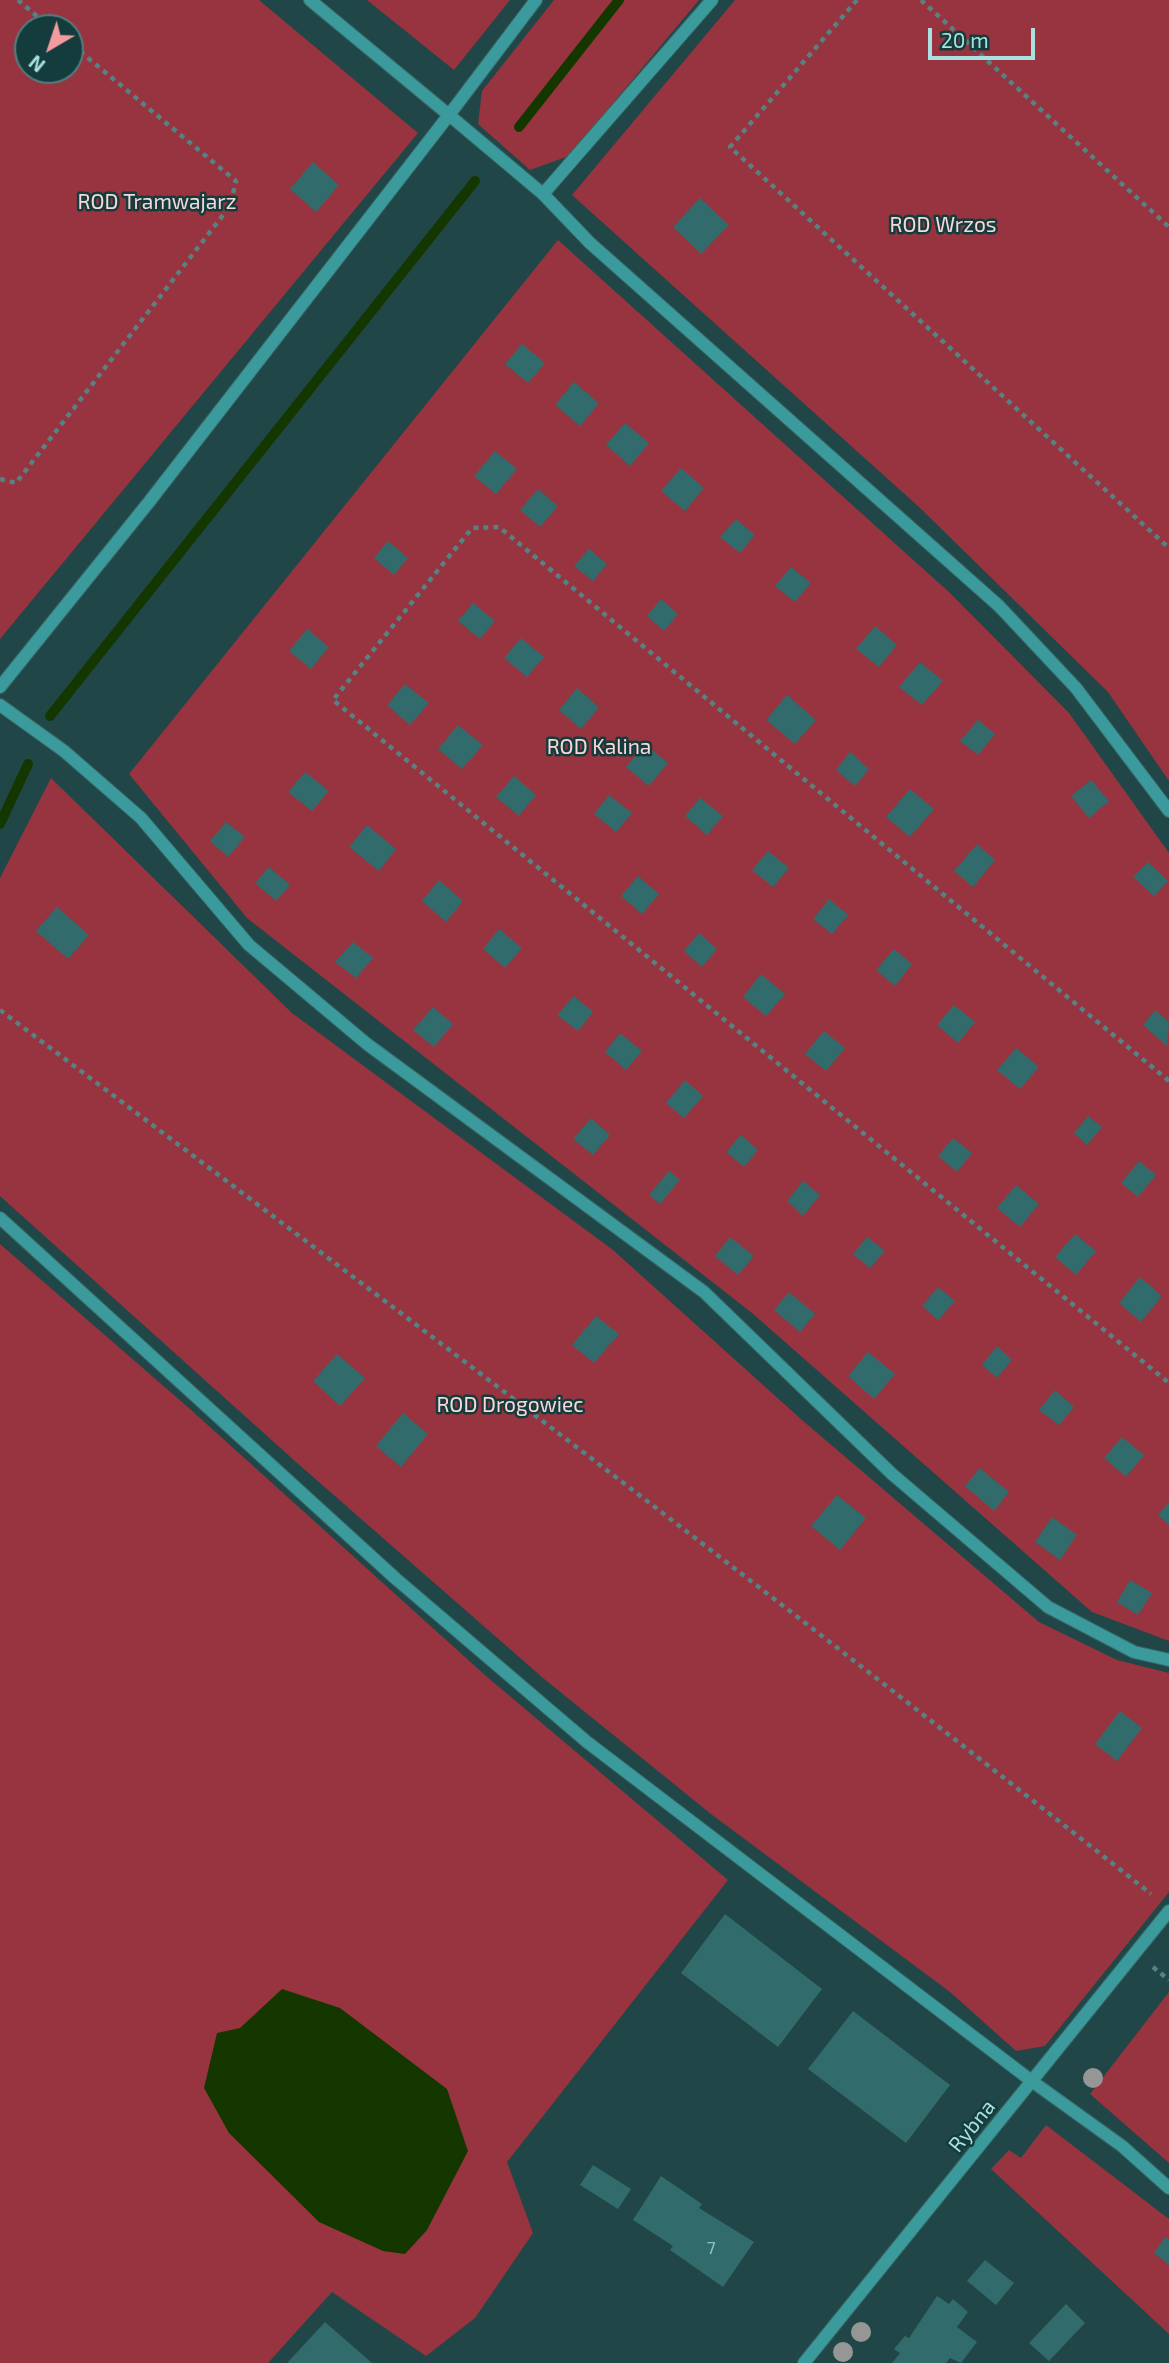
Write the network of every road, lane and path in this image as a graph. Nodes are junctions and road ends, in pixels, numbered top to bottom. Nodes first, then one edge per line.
1 (18, 0) edge
2 (310, 0) edge
3 (536, 0) edge
4 (712, 0) edge
5 (857, 0) edge
6 (921, 0) edge
7 (34, 14) edge
8 (84, 55) edge
9 (449, 115) junction
10 (543, 194) junction
11 (1169, 227) edge
12 (0, 479) edge
13 (1169, 548) edge
14 (0, 687) edge
15 (0, 705) edge
16 (1169, 811) edge
17 (0, 1010) edge
18 (1169, 1082) edge
19 (0, 1218) edge
20 (1169, 1383) edge
21 (1169, 1660) edge
22 (1159, 1900) dead end
23 (1169, 1912) edge
24 (1033, 2082) junction
25 (1169, 2188) edge
26 (804, 2363) edge

1 - 7 path
2 - 9 street
3 - 9 street
4 - 10 street
5 - 13 path
6 - 11 path
8 - 12 path
9 - 10 street
9 - 14 street
10 - 16 street
15 - 21 street
17 - 22 path
18 - 20 path
19 - 24 street
23 - 24 street, Rybna
24 - 25 street
24 - 26 street, Rybna

